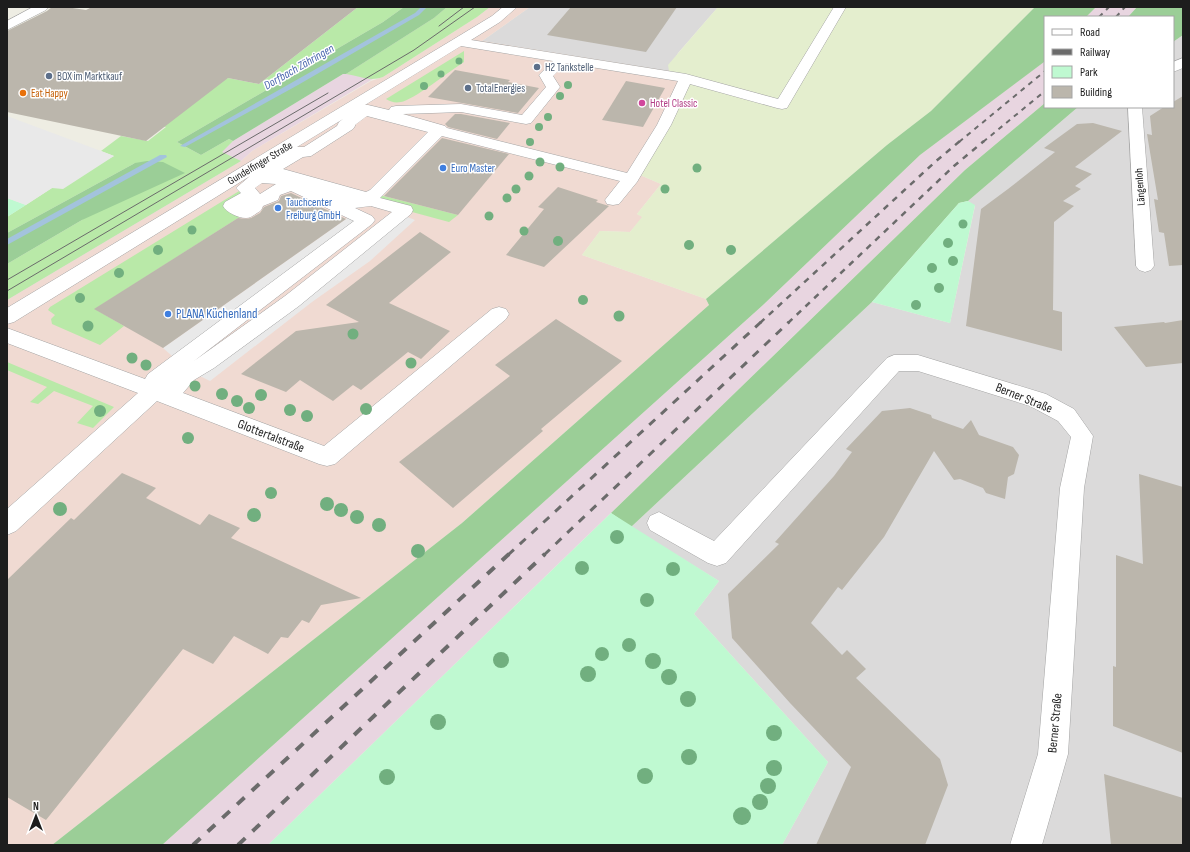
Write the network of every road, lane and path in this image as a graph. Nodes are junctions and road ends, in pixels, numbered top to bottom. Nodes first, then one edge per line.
1 (42, 7) edge
2 (511, 7) edge
3 (840, 7) edge
4 (7, 26) edge
5 (459, 42) junction
6 (563, 58) junction
7 (1183, 62) edge
8 (1174, 67) edge
9 (686, 78) junction
10 (360, 106) junction
11 (1135, 108) edge
12 (439, 130) junction
13 (279, 158) junction
14 (248, 178) junction
15 (631, 179) junction
16 (613, 200) dead end
17 (1145, 266) dead end
18 (499, 314) dead end
19 (7, 317) edge
20 (7, 335) edge
21 (159, 388) junction
22 (659, 523) dead end
23 (7, 524) edge
24 (1026, 845) edge

1 - 4 street
2 - 5 street, Gundelfinger Straße
3 - 9 street
5 - 6 street
5 - 10 street, Gundelfinger Straße
6 - 9 street
6 - 10 street
7 - 8 street
9 - 15 street
10 - 12 street
10 - 13 street, Gundelfinger Straße
11 - 17 street, Längenloh
12 - 13 street
12 - 15 street
13 - 14 street, Gundelfinger Straße
14 - 19 street, Gundelfinger Straße
14 - 21 street
14 - 21 street
14 - 21 street
15 - 16 street
18 - 21 street, Glottertalstraße
20 - 21 street, Glottertalstraße
21 - 23 street
22 - 24 street, Berner Straße

